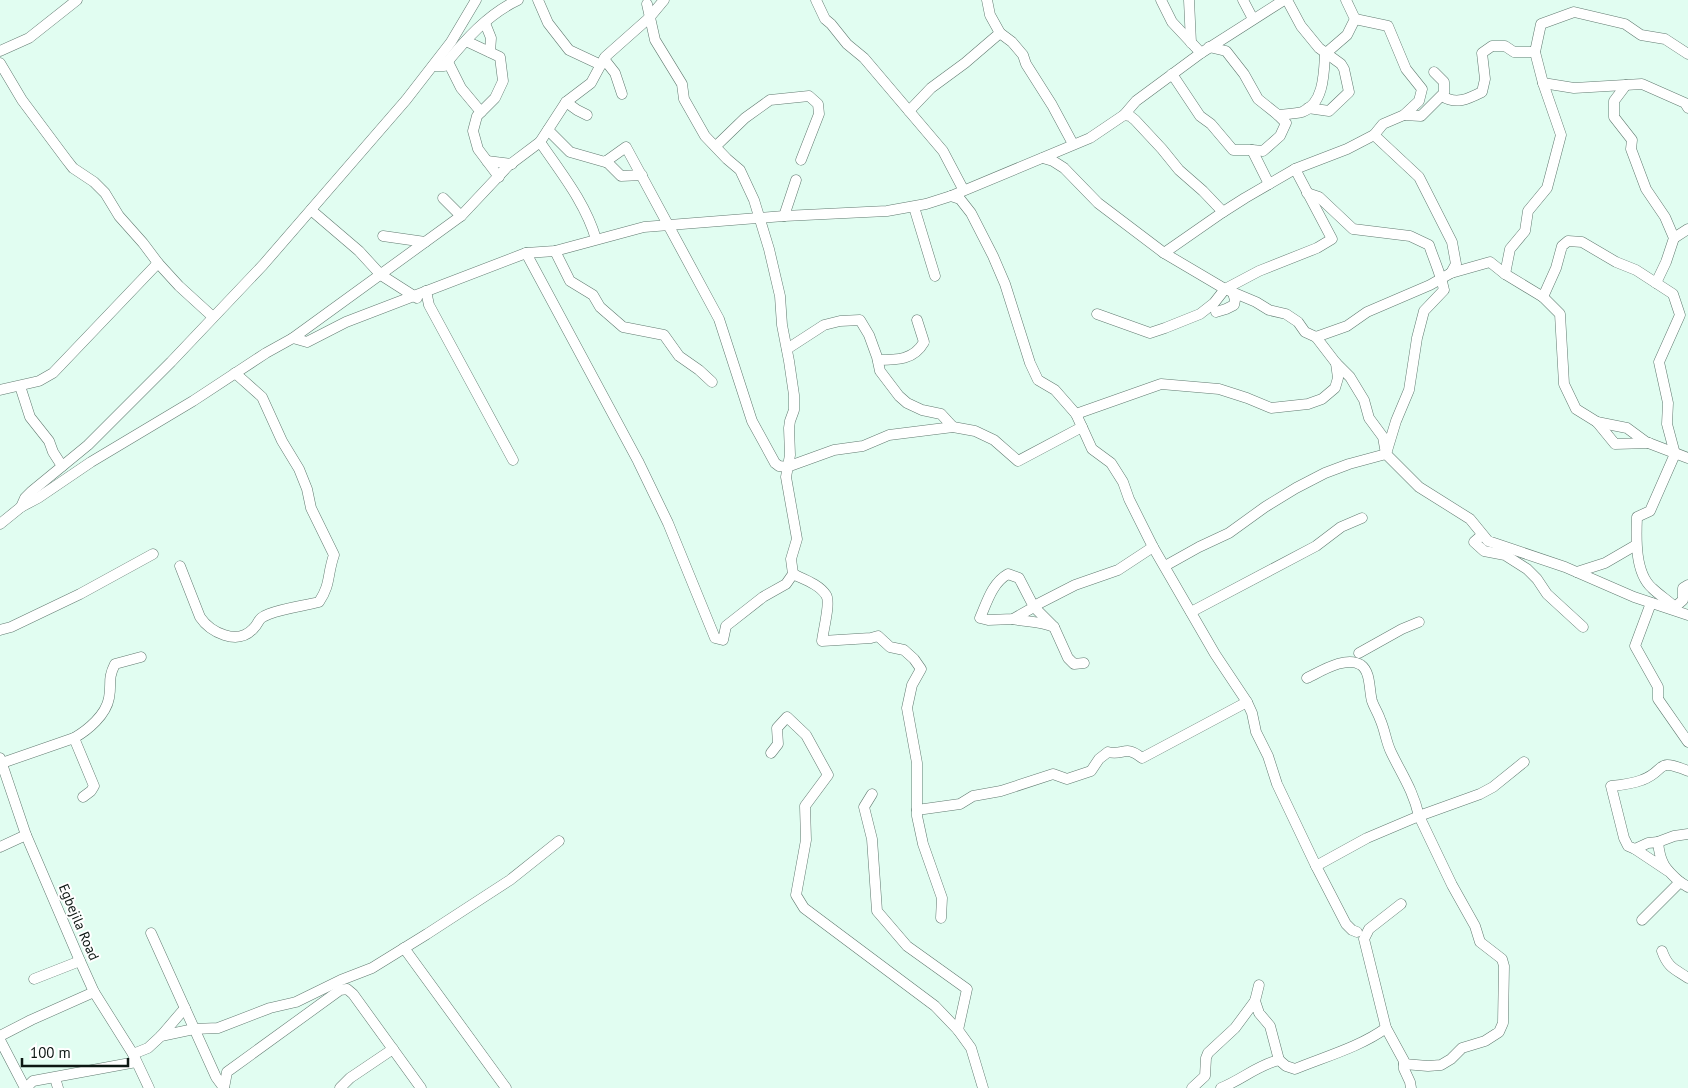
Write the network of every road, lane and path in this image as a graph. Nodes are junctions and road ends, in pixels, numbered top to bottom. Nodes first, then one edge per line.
1 (78, 0) edge
2 (476, 0) edge
3 (518, 0) edge
4 (538, 0) edge
5 (664, 0) edge
6 (816, 0) edge
7 (987, 0) edge
8 (1160, 0) edge
9 (1188, 0) edge
10 (1244, 0) edge
11 (1285, 0) edge
12 (1346, 0) edge
13 (647, 4) dead end
14 (649, 18) junction
15 (1253, 19) junction
16 (1355, 19) junction
17 (485, 23) junction
18 (1000, 33) junction
19 (466, 41) junction
20 (1191, 43) junction
21 (1205, 50) junction
22 (0, 51) edge
23 (490, 52) junction
24 (1535, 52) junction
25 (1325, 54) junction
26 (1688, 54) edge
27 (448, 62) junction
28 (602, 62) junction
29 (0, 63) edge
30 (433, 66) junction
31 (1434, 72) dead end
32 (1172, 74) junction
33 (1543, 83) junction
34 (1626, 85) junction
35 (622, 94) dead end
36 (1442, 96) junction
37 (566, 102) junction
38 (1308, 108) junction
39 (1688, 108) edge
40 (909, 110) junction
41 (482, 112) junction
42 (587, 115) dead end
43 (1124, 115) junction
44 (1278, 115) junction
45 (1404, 115) junction
46 (548, 130) junction
47 (1374, 135) junction
48 (540, 142) junction
49 (1074, 144) junction
50 (716, 146) junction
51 (1252, 150) junction
52 (1043, 158) junction
53 (801, 160) dead end
54 (487, 161) junction
55 (606, 161) junction
56 (512, 164) junction
57 (1295, 169) junction
58 (642, 176) junction
59 (499, 177) junction
60 (796, 180) dead end
61 (1269, 184) junction
62 (963, 189) junction
63 (1308, 193) junction
64 (951, 196) junction
65 (443, 198) dead end
66 (658, 203) junction
67 (914, 207) junction
68 (311, 210) junction
69 (1223, 212) junction
70 (461, 216) junction
71 (784, 216) junction
72 (758, 218) junction
73 (668, 225) junction
74 (644, 227) junction
75 (1688, 229) edge
76 (383, 236) dead end
77 (1674, 238) junction
78 (596, 239) junction
79 (425, 242) junction
80 (555, 251) junction
81 (526, 253) junction
82 (1164, 254) junction
83 (158, 263) junction
84 (1505, 274) junction
85 (381, 275) junction
86 (935, 276) dead end
87 (1446, 276) junction
88 (1656, 282) junction
89 (426, 291) junction
90 (1229, 291) junction
91 (414, 296) junction
92 (1543, 297) junction
93 (429, 305) junction
94 (1097, 314) dead end
95 (1200, 314) junction
96 (213, 317) junction
97 (917, 320) dead end
98 (1316, 337) junction
99 (293, 338) junction
100 (787, 349) junction
101 (878, 360) junction
102 (1336, 363) junction
103 (235, 373) junction
104 (712, 382) dead end
105 (20, 386) junction
106 (0, 390) edge
107 (1076, 414) junction
108 (1597, 422) junction
109 (953, 427) junction
110 (1082, 427) junction
111 (1650, 443) junction
112 (1386, 454) junction
113 (1675, 454) junction
114 (1688, 458) edge
115 (513, 460) dead end
116 (62, 466) junction
117 (787, 467) junction
118 (21, 507) junction
119 (1362, 518) dead end
120 (0, 524) edge
121 (1482, 535) junction
122 (1636, 545) junction
123 (1153, 547) junction
124 (153, 554) dead end
125 (180, 566) dead end
126 (1165, 566) junction
127 (1577, 572) junction
128 (793, 574) junction
129 (1688, 585) edge
130 (1652, 603) junction
131 (1034, 606) junction
132 (1681, 611) edge
133 (1191, 612) junction
134 (1013, 619) junction
135 (1419, 622) dead end
136 (1054, 627) junction
137 (1583, 627) dead end
138 (0, 630) edge
139 (1358, 653) junction
140 (141, 657) dead end
141 (1084, 663) dead end
142 (1344, 663) junction
143 (1361, 666) junction
144 (1307, 678) dead end
145 (1248, 702) junction
146 (74, 738) junction
147 (1688, 742) edge
148 (771, 754) dead end
149 (1, 760) edge
150 (1524, 762) dead end
151 (1688, 771) edge
152 (872, 794) dead end
153 (83, 797) dead end
154 (917, 810) junction
155 (1419, 816) junction
156 (1688, 834) edge
157 (26, 835) junction
158 (559, 841) dead end
159 (1658, 842) junction
160 (0, 847) edge
161 (1635, 849) junction
162 (1316, 866) junction
163 (1668, 871) junction
164 (1684, 884) edge
165 (1401, 904) dead end
166 (941, 918) dead end
167 (1642, 920) dead end
168 (151, 933) dead end
169 (1360, 936) junction
170 (404, 948) junction
171 (1662, 951) dead end
172 (80, 961) junction
173 (1688, 978) edge
174 (34, 979) dead end
175 (1259, 985) dead end
176 (94, 992) junction
177 (1255, 1001) junction
178 (185, 1008) junction
179 (1386, 1028) junction
180 (194, 1029) junction
181 (958, 1030) junction
182 (161, 1036) junction
183 (0, 1038) edge
184 (393, 1049) junction
185 (134, 1058) junction
186 (1279, 1060) junction
187 (1404, 1064) junction
188 (56, 1083) edge
189 (25, 1088) edge
190 (150, 1088) edge
191 (224, 1088) edge
192 (340, 1088) edge
193 (421, 1088) edge
194 (506, 1088) edge
195 (983, 1088) edge
196 (1192, 1088) edge
197 (1221, 1088) edge
198 (1411, 1088) edge

1 - 22 street
2 - 30 street
3 - 17 street
4 - 28 street
5 - 14 street
6 - 40 street
7 - 18 street
8 - 20 street
9 - 20 street
10 - 15 street
11 - 15 street
11 - 25 street
12 - 16 street
13 - 14 street
14 - 28 street
14 - 50 street
15 - 21 street
16 - 25 street
16 - 45 street
17 - 19 street
17 - 23 street
18 - 40 street
18 - 49 street
19 - 23 street
19 - 27 street
20 - 21 street
21 - 32 street
21 - 44 street
23 - 41 street
24 - 26 street
24 - 33 street
24 - 36 street
25 - 38 street
25 - 38 street
27 - 30 street
27 - 41 street
28 - 35 street
28 - 37 street
29 - 83 street
30 - 68 street
31 - 36 street
32 - 43 street
32 - 51 street
33 - 34 street
33 - 84 street
34 - 39 street
34 - 77 street
36 - 45 street
37 - 42 street
37 - 46 street
38 - 44 street
40 - 62 street
41 - 54 street
43 - 49 street
43 - 69 street
44 - 51 street
45 - 47 street
46 - 48 street
46 - 55 street
47 - 57 street
47 - 87 street
48 - 56 street
48 - 78 street
49 - 52 street
50 - 53 street
50 - 72 street
51 - 61 street
52 - 62 street
52 - 82 street
54 - 56 street
54 - 59 street
55 - 58 street
55 - 58 street
56 - 59 street
57 - 61 street
57 - 63 street
58 - 66 street
59 - 70 street
60 - 71 street
61 - 69 street
62 - 64 street
63 - 87 street
63 - 90 street
64 - 67 street
64 - 107 street
65 - 70 street
66 - 73 street
66 - 74 street
67 - 71 street
67 - 86 street
68 - 85 street
68 - 96 street
69 - 82 street
70 - 79 street
71 - 72 street
72 - 73 street
72 - 100 street
73 - 74 street
73 - 117 street
74 - 78 street
75 - 77 street
76 - 79 street
77 - 88 street
78 - 80 street
79 - 85 street
80 - 81 street
80 - 104 street
81 - 89 street
81 - 128 street
82 - 90 street
83 - 96 street
83 - 105 street
84 - 87 street
84 - 92 street
85 - 91 street
85 - 99 street
87 - 98 street
87 - 112 street
88 - 92 street
88 - 113 street
89 - 91 street
89 - 93 street
90 - 95 street
90 - 95 street
90 - 98 street
91 - 93 street
91 - 99 street
92 - 108 street
93 - 115 street
94 - 95 street
96 - 116 street
97 - 101 street
98 - 102 street
99 - 103 street
100 - 101 street
100 - 117 street
101 - 109 street
102 - 107 street
102 - 112 street
103 - 118 street
103 - 125 street
105 - 106 street
105 - 116 street
107 - 110 street
108 - 111 street
108 - 111 street
109 - 110 street
109 - 117 street
110 - 123 street
111 - 113 street
112 - 121 street
112 - 126 street
113 - 114 street
113 - 122 street
116 - 118 street
117 - 128 street
118 - 120 street
119 - 133 street
121 - 127 street
121 - 137 street
122 - 127 street
122 - 132 street
123 - 126 street
123 - 131 street
124 - 138 street
126 - 133 street
127 - 130 street
128 - 154 street
129 - 132 street
130 - 132 street
130 - 147 street
131 - 134 street
131 - 134 street
131 - 136 street
133 - 145 street
134 - 136 street
135 - 139 street
136 - 141 street
139 - 142 street
139 - 143 street
140 - 146 street
142 - 143 street
142 - 144 street
143 - 155 street
145 - 154 street
145 - 162 street
146 - 149 street
146 - 153 street
148 - 181 street
149 - 157 street, Egbejila Road
150 - 155 street
151 - 161 street
152 - 181 street
154 - 166 street
155 - 162 street
155 - 187 street
156 - 159 street
157 - 160 street
157 - 172 street, Egbejila Road
158 - 170 street
159 - 161 street
159 - 163 street
161 - 163 street
162 - 169 street
163 - 164 street
164 - 167 street
165 - 169 street
168 - 178 street
169 - 179 street
170 - 180 street
170 - 194 street
171 - 173 street
172 - 174 street
172 - 176 street, Egbejila Road
175 - 177 street
176 - 183 street
176 - 185 street, Egbejila Road
177 - 186 street
177 - 196 street
178 - 180 street
178 - 182 street
179 - 186 street
179 - 187 street
180 - 182 street
180 - 191 street
181 - 195 street
182 - 185 street
183 - 189 street
184 - 191 street
184 - 192 street
184 - 193 street
185 - 188 street
185 - 190 street, Egbejila Road
186 - 197 street
187 - 198 street
188 - 189 street

